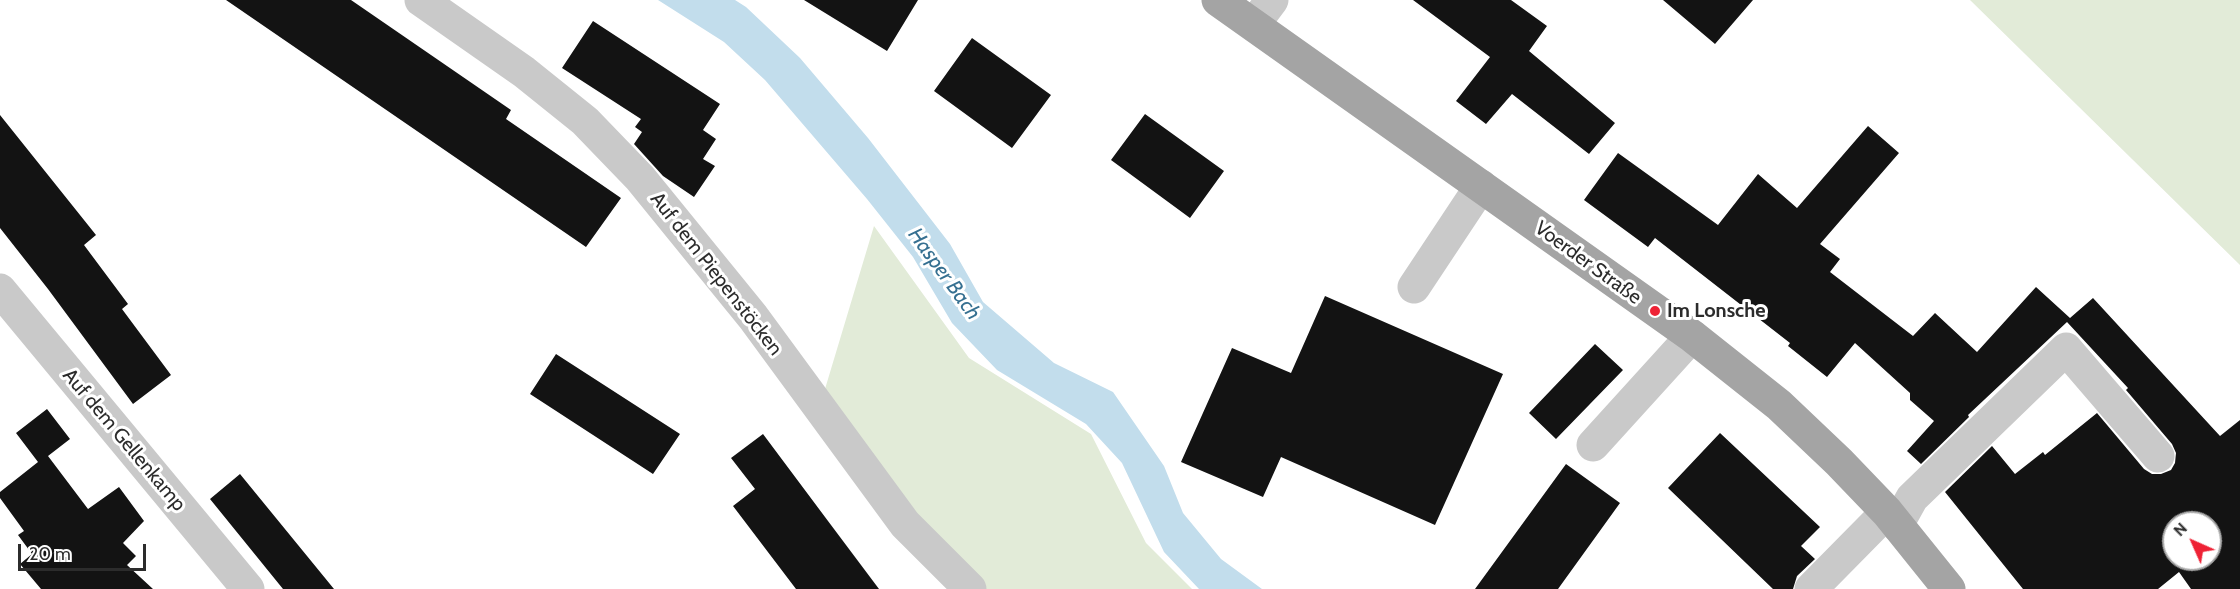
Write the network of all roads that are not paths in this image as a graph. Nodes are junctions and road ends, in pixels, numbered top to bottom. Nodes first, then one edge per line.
1 (421, 0) edge
2 (1242, 7) edge
3 (1481, 186) junction
4 (1414, 287) dead end
5 (0, 290) edge
6 (1692, 336) junction
7 (1593, 445) dead end
8 (2158, 456) dead end
9 (1892, 518) junction
10 (248, 589) edge
11 (970, 589) edge
12 (1811, 589) edge
13 (1949, 589) edge

1 - 11 street, Auf dem Piepenstöcken
2 - 3 main road, Voerder Straße
3 - 4 street
3 - 6 main road, Voerder Straße
5 - 10 street, Auf dem Gellenkamp
6 - 7 street
6 - 9 main road, Voerder Straße
8 - 9 street
9 - 12 street
9 - 13 main road, Voerder Straße

